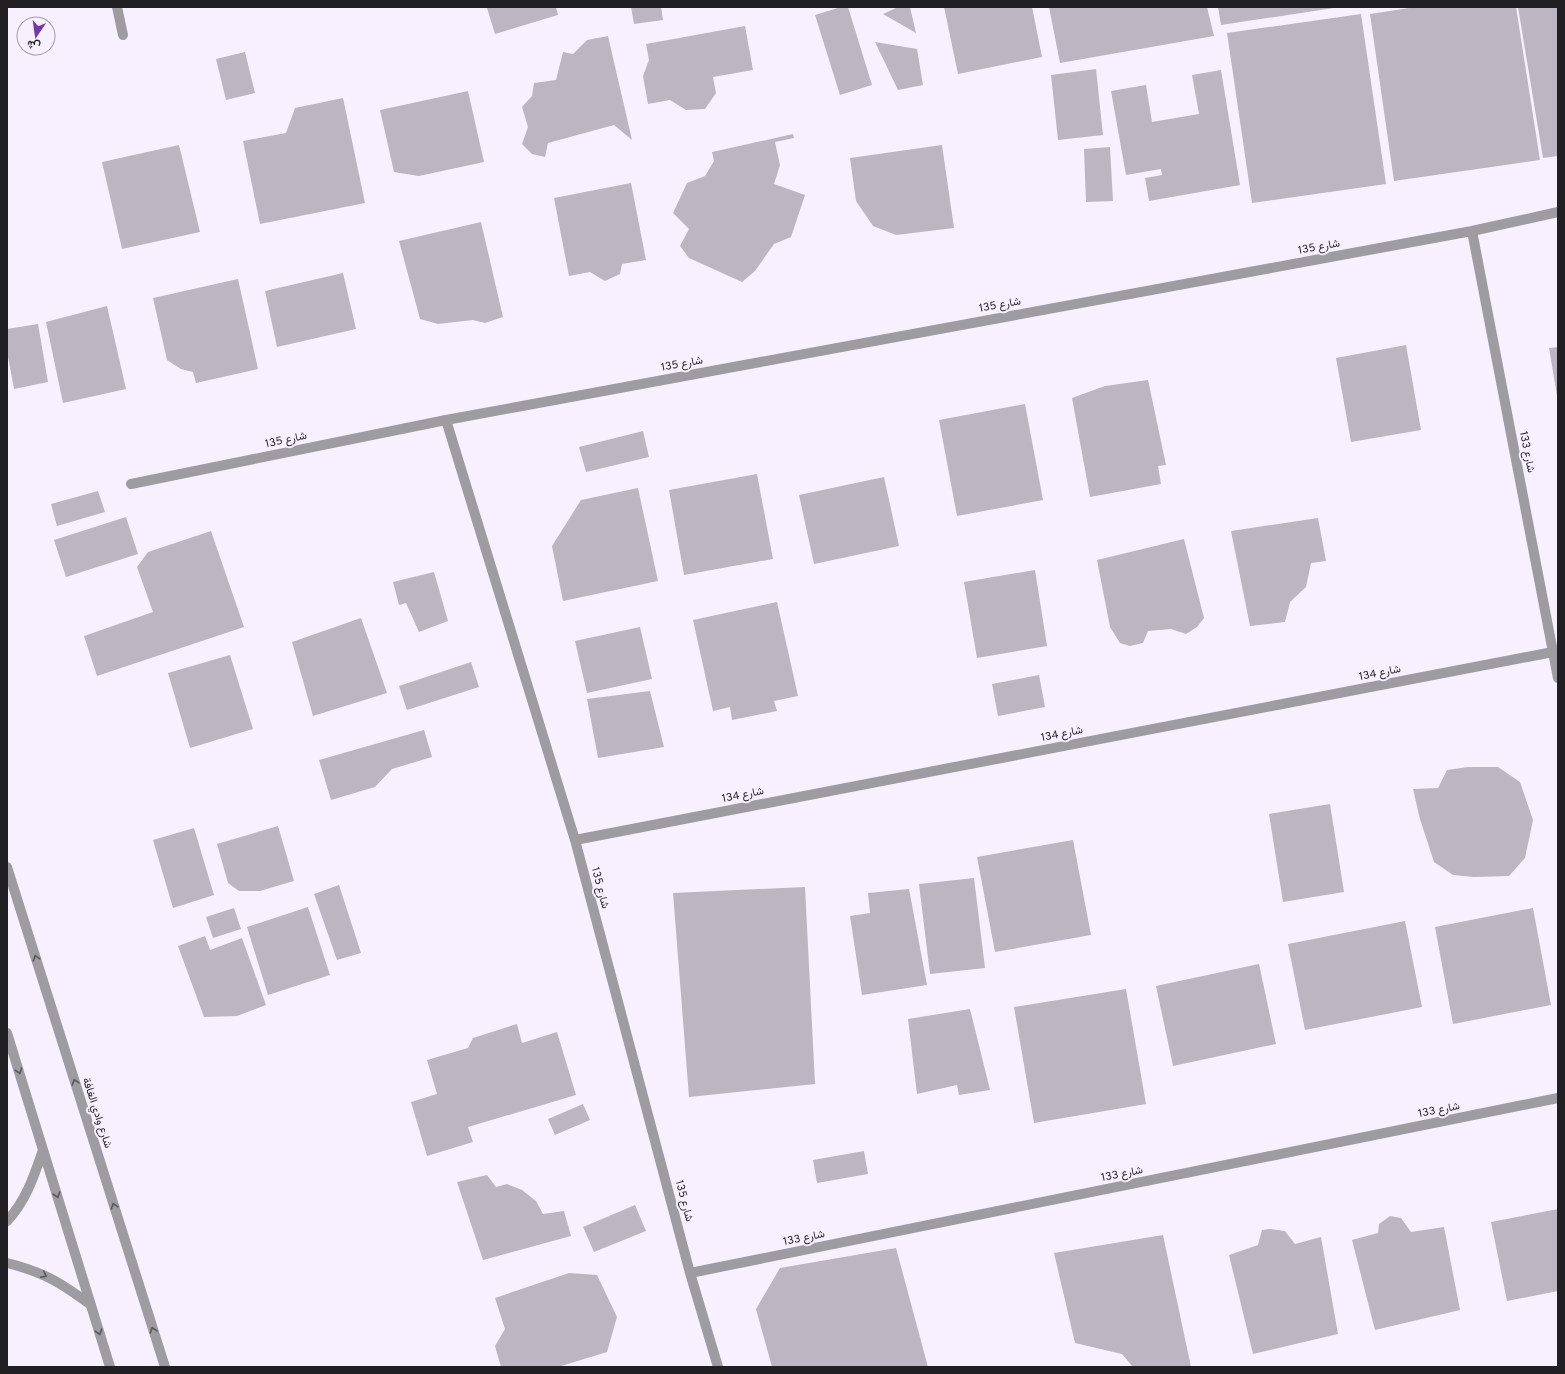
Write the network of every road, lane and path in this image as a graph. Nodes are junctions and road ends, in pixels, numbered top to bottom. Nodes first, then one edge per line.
1 (117, 7) edge
2 (123, 35) dead end
3 (1558, 212) edge
4 (1472, 231) junction
5 (446, 420) junction
6 (131, 484) dead end
7 (1553, 652) junction
8 (1558, 678) edge
9 (575, 840) junction
10 (7, 867) edge
11 (7, 1033) edge
12 (1558, 1098) edge
13 (43, 1150) junction
14 (7, 1221) edge
15 (7, 1263) edge
16 (690, 1273) junction
17 (91, 1305) junction
18 (110, 1367) edge
19 (165, 1367) edge
20 (718, 1367) edge

1 - 2 street
3 - 4 street, شارع 135
4 - 5 street, شارع 135
4 - 7 street, شارع 133
5 - 6 street, شارع 135
5 - 9 street, شارع 135
7 - 8 street, شارع 133
7 - 9 street, شارع 134
9 - 16 street, شارع 135
19 -> 10 street, شارع وادي الغافة
11 -> 13 street
12 - 16 street, شارع 133
13 - 14 street
13 -> 17 street
15 -> 17 street
16 - 20 street, شارع 135
17 -> 18 street

